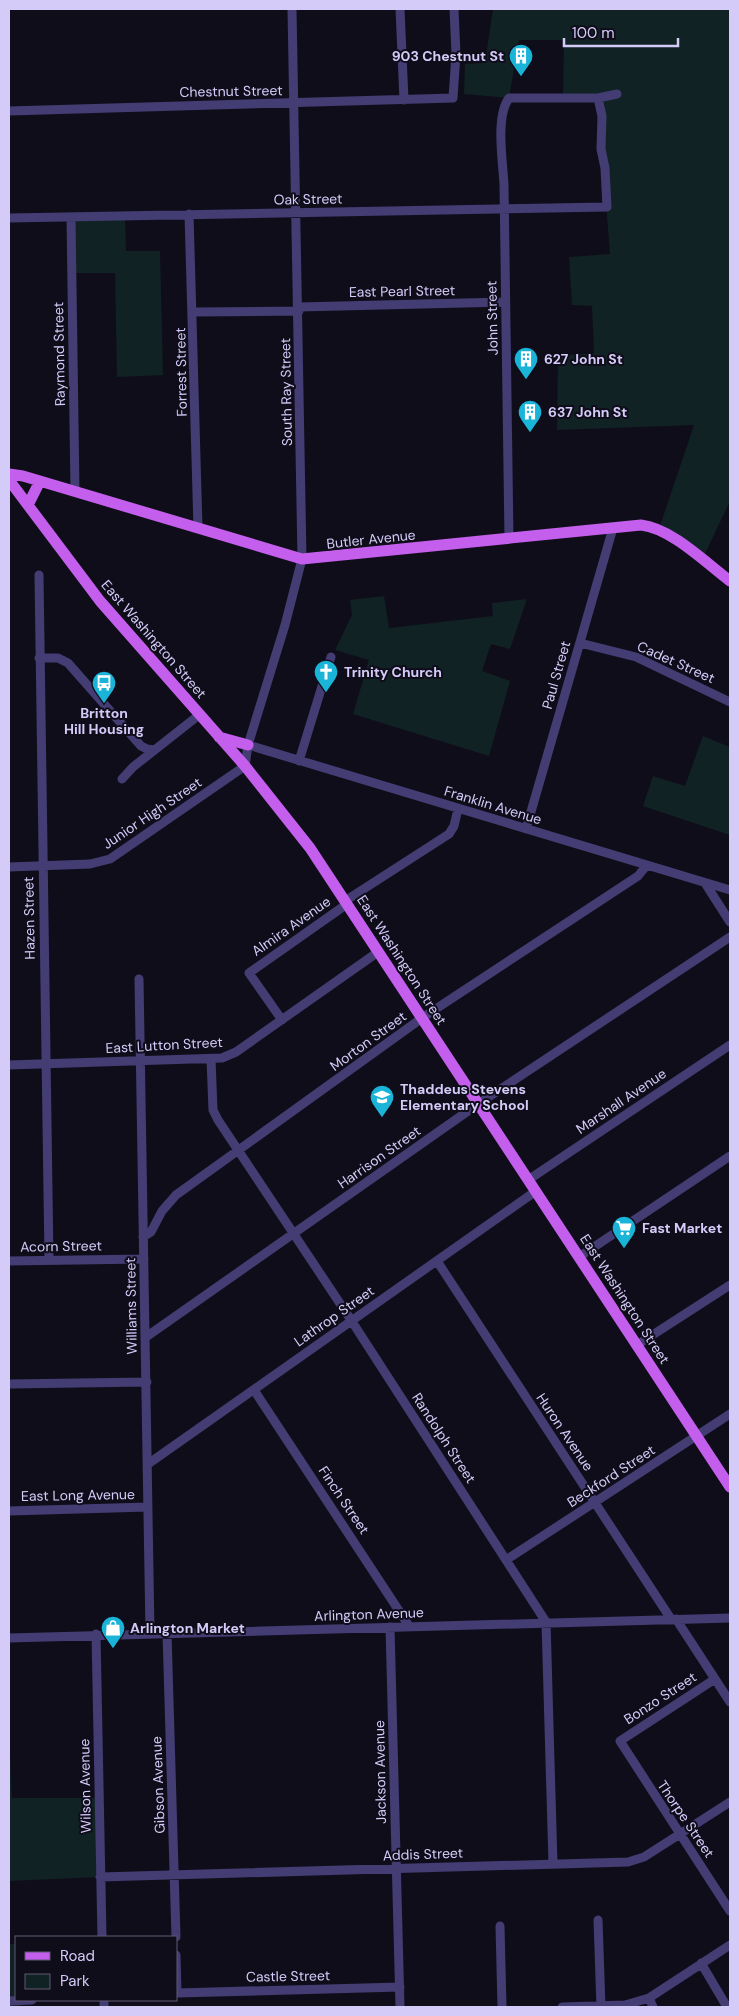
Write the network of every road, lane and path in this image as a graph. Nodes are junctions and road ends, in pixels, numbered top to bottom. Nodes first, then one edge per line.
1 (292, 9) edge
2 (400, 9) edge
3 (454, 9) edge
4 (617, 94) dead end
5 (598, 98) junction
6 (404, 100) junction
7 (295, 103) junction
8 (9, 111) edge
9 (504, 209) junction
10 (297, 212) junction
11 (189, 214) junction
12 (71, 217) junction
13 (9, 218) edge
14 (505, 302) junction
15 (299, 308) junction
16 (194, 312) junction
17 (9, 474) edge
18 (9, 480) edge
19 (40, 481) junction
20 (75, 491) junction
21 (28, 505) junction
22 (198, 528) junction
23 (612, 528) junction
24 (509, 540) junction
25 (302, 559) junction
26 (39, 575) dead end
27 (730, 581) edge
28 (580, 643) junction
29 (331, 657) dead end
30 (39, 658) junction
31 (730, 702) edge
32 (199, 714) junction
33 (219, 736) junction
34 (248, 745) junction
35 (154, 750) junction
36 (299, 760) junction
37 (245, 766) junction
38 (122, 779) dead end
39 (458, 809) junction
40 (526, 829) junction
41 (647, 865) junction
42 (9, 866) edge
43 (42, 866) junction
44 (706, 882) junction
45 (730, 890) edge
46 (346, 902) junction
47 (730, 922) edge
48 (730, 937) edge
49 (378, 952) junction
50 (139, 979) dead end
51 (422, 1018) junction
52 (282, 1020) junction
53 (730, 1045) edge
54 (211, 1059) junction
55 (140, 1061) junction
56 (9, 1064) edge
57 (46, 1064) junction
58 (478, 1104) junction
59 (238, 1150) junction
60 (730, 1156) edge
61 (528, 1180) junction
62 (536, 1191) junction
63 (294, 1234) junction
64 (143, 1237) junction
65 (579, 1257) junction
66 (144, 1259) junction
67 (49, 1260) junction
68 (9, 1261) edge
69 (437, 1261) junction
70 (730, 1285) edge
71 (351, 1320) junction
72 (146, 1337) junction
73 (637, 1345) junction
74 (147, 1382) junction
75 (9, 1384) edge
76 (254, 1390) junction
77 (730, 1414) edge
78 (697, 1436) junction
79 (148, 1464) junction
80 (730, 1487) edge
81 (595, 1502) junction
82 (148, 1507) junction
83 (9, 1511) edge
84 (506, 1560) junction
85 (730, 1618) edge
86 (674, 1619) junction
87 (546, 1622) junction
88 (409, 1626) junction
89 (390, 1627) junction
90 (150, 1633) junction
91 (167, 1633) junction
92 (96, 1634) junction
93 (9, 1638) edge
94 (716, 1679) junction
95 (730, 1702) edge
96 (620, 1741) joint
97 (730, 1802) edge
98 (679, 1834) junction
99 (553, 1864) junction
100 (396, 1868) junction
101 (174, 1874) junction
102 (100, 1877) junction
103 (730, 1910) edge
104 (598, 1920) dead end
105 (500, 1926) dead end
106 (102, 1936) edge
107 (176, 1936) edge
108 (730, 1945) edge
109 (701, 1963) junction
110 (400, 1987) junction
111 (178, 1993) edge
112 (649, 1998) junction
113 (400, 2007) edge
114 (502, 2007) edge
115 (562, 2007) edge
116 (601, 2007) edge
117 (653, 2007) edge
118 (727, 2007) edge

1 - 7 street, South Ray Street
2 - 6 street
3 - 6 street, Chestnut Street
4 - 5 street
5 - 9 street, John Street
5 - 9 street, Oak Street
6 - 7 street, Chestnut Street
7 - 8 street, Chestnut Street
7 - 10 street, South Ray Street
9 - 10 street, Oak Street
9 - 14 street, John Street
10 - 11 street, Oak Street
10 - 15 street, South Ray Street
11 - 12 street, Oak Street
11 - 16 street, Forrest Street
12 - 13 street, Oak Street
12 - 20 street, Raymond Street
14 - 15 street, East Pearl Street
14 - 24 street, John Street
15 - 16 street, East Pearl Street
15 - 25 street, South Ray Street
16 - 22 street, Forrest Street
17 - 19 main road, Butler Avenue
18 - 21 main road, East Washington Street
19 - 20 main road, Butler Avenue
19 - 21 main road
20 - 22 main road, Butler Avenue
21 - 32 main road, East Washington Street
22 - 25 main road, Butler Avenue
23 - 24 main road, Butler Avenue
23 - 27 main road, Butler Avenue
23 - 28 street, Paul Street
24 - 25 main road, Butler Avenue
25 - 34 street, South Ray Street
26 - 30 street, Hazen Street
28 - 31 street, Cadet Street
28 - 40 street, Paul Street
29 - 36 street
30 - 35 street
30 - 43 street, Hazen Street
32 - 33 main road, East Washington Street
32 - 35 street
33 - 34 main road
33 - 37 main road, East Washington Street
34 - 36 street, Franklin Avenue
34 - 37 street, South Ray Street
35 - 38 street
36 - 39 street, Franklin Avenue
37 - 43 street, Junior High Street
37 - 46 main road, East Washington Street
39 - 40 street, Franklin Avenue
39 - 46 street, Almira Avenue
40 - 41 street, Franklin Avenue
41 - 44 street, Franklin Avenue
41 - 51 street, Morton Street
42 - 43 street, Junior High Street
43 - 57 street, Hazen Street
44 - 45 street, Franklin Avenue
44 - 47 street
46 - 49 main road, East Washington Street
46 - 52 street, Almira Avenue
48 - 58 street, Harrison Street
49 - 51 main road, East Washington Street
49 - 52 street, East Lutton Street
50 - 55 street, Williams Street
51 - 58 main road, East Washington Street
51 - 59 street, Morton Street
52 - 54 street, East Lutton Street
53 - 61 street, Marshall Avenue
54 - 55 street, East Lutton Street
54 - 59 street, Randolph Street
55 - 57 street, East Lutton Street
55 - 64 street, Williams Street
56 - 57 street, East Lutton Street
57 - 67 street, Hazen Street
58 - 61 main road, East Washington Street
58 - 63 street, Harrison Street
59 - 63 street, Randolph Street
59 - 64 street, Morton Street
60 - 65 street
61 - 62 main road, East Washington Street
62 - 65 main road, East Washington Street
62 - 69 street, Lathrop Street
63 - 71 street, Randolph Street
63 - 72 street, Harrison Street
64 - 66 street, Williams Street
65 - 73 main road, East Washington Street
66 - 67 street, Acorn Street
66 - 72 street, Williams Street
67 - 68 street, Acorn Street
69 - 71 street, Lathrop Street
69 - 81 street, Huron Avenue
70 - 73 street
71 - 76 street, Lathrop Street
71 - 84 street, Randolph Street
72 - 74 street, Williams Street
73 - 78 main road, East Washington Street
74 - 75 street
74 - 79 street, Williams Street
76 - 79 street, Lathrop Street
76 - 88 street, Finch Street
77 - 78 street, Beckford Street
78 - 80 main road, East Washington Street
78 - 81 street, Beckford Street
79 - 82 street, Williams Street
81 - 84 street, Beckford Street
81 - 86 street, Huron Avenue
82 - 83 street, East Long Avenue
82 - 90 street, Williams Street
84 - 87 street, Randolph Street
85 - 86 street, Arlington Avenue
86 - 87 street, Arlington Avenue
86 - 94 street, Huron Avenue
87 - 88 street, Arlington Avenue
87 - 99 street
88 - 89 street, Arlington Avenue
89 - 91 street, Arlington Avenue
89 - 100 street, Jackson Avenue
90 - 91 street, Arlington Avenue
90 - 92 street, Arlington Avenue
91 - 101 street, Gibson Avenue
92 - 93 street, Arlington Avenue
92 - 102 street, Wilson Avenue
94 - 95 street, Huron Avenue
94 - 96 street, Bonzo Street
96 - 98 street, Thorpe Street
97 - 98 street, Addis Street
98 - 99 street, Addis Street
98 - 103 street, Thorpe Street
99 - 100 street, Addis Street
100 - 101 street, Addis Street
100 - 110 street, Jackson Avenue
101 - 102 street, Addis Street
101 - 107 street, Gibson Avenue
102 - 106 street, Wilson Avenue
104 - 116 street
105 - 114 street
108 - 109 street
109 - 112 street
109 - 118 street
110 - 111 street, Castle Street
110 - 113 street, Jackson Avenue
112 - 116 street
112 - 117 street
115 - 116 street

